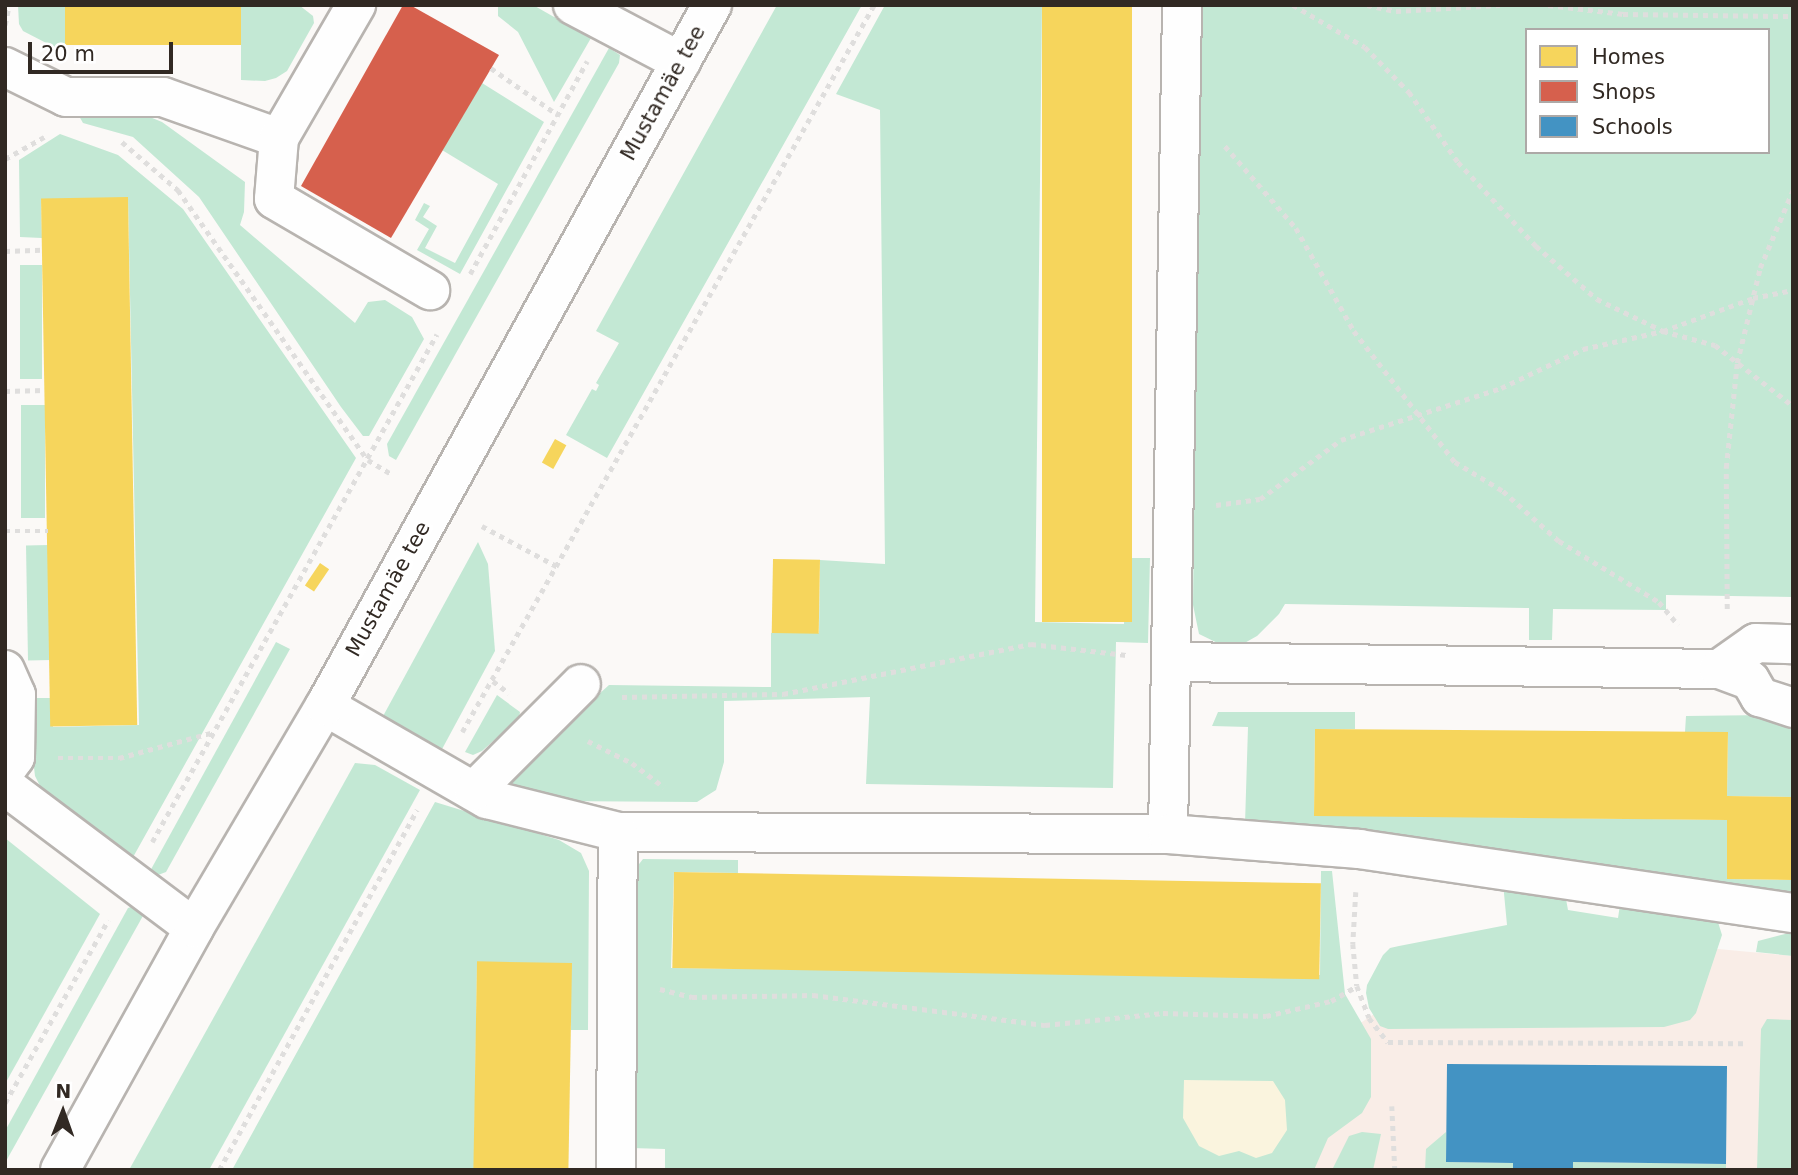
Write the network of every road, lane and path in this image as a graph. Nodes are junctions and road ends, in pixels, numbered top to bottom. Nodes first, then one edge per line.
1 (9, 5) edge
2 (356, 5) edge
3 (573, 5) edge
4 (712, 5) edge
5 (874, 5) edge
6 (1182, 5) edge
7 (1293, 5) edge
8 (1367, 5) edge
9 (1500, 5) edge
10 (1548, 5) edge
11 (1793, 16) edge
12 (5, 26) edge
13 (591, 54) dead end
14 (681, 62) junction
15 (5, 67) edge
16 (491, 68) dead end
17 (66, 97) junction
18 (558, 115) junction
19 (1180, 121) junction
20 (279, 138) junction
21 (112, 139) dead end
22 (5, 159) edge
23 (1793, 190) edge
24 (42, 250) dead end
25 (5, 251) edge
26 (466, 280) dead end
27 (430, 290) dead end
28 (1793, 290) edge
29 (1753, 298) junction
30 (440, 328) dead end
31 (1663, 331) junction
32 (1737, 363) junction
33 (45, 390) dead end
34 (5, 391) edge
35 (1793, 406) edge
36 (1419, 415) junction
37 (368, 460) junction
38 (393, 475) dead end
39 (1174, 511) junction
40 (482, 526) dead end
41 (5, 531) edge
42 (48, 531) dead end
43 (558, 567) junction
44 (1793, 644) edge
45 (1171, 662) junction
46 (5, 670) edge
47 (1719, 670) junction
48 (493, 681) junction
49 (565, 701) junction
50 (325, 706) junction
51 (1793, 708) edge
52 (214, 732) junction
53 (9, 771) edge
54 (439, 771) junction
55 (474, 791) junction
56 (675, 795) dead end
57 (618, 832) junction
58 (1168, 834) junction
59 (1359, 849) junction
60 (131, 879) junction
61 (1793, 913) edge
62 (194, 928) junction
63 (617, 978) junction
64 (1357, 986) junction
65 (1748, 1043) dead end
66 (5, 1104) edge
67 (1392, 1106) dead end
68 (60, 1170) edge
69 (219, 1170) edge
70 (616, 1170) edge
71 (1395, 1170) edge

1 - 12 path
2 - 20 street
3 - 14 street
4 - 14 street, Mustamäe tee
5 - 43 path
6 - 19 street
7 - 31 path
8 - 9 path
10 - 11 path
13 - 18 path
14 - 50 street, Mustamäe tee
15 - 17 street
16 - 18 path
17 - 20 street
17 - 22 path
18 - 26 path
19 - 36 path
19 - 39 street
20 - 27 street
21 - 37 path
23 - 29 path
24 - 25 path
28 - 29 path
29 - 31 path
29 - 32 path
30 - 37 path
31 - 32 path
31 - 36 path
32 - 35 path
32 - 47 path
33 - 34 path
36 - 39 path
36 - 47 path
37 - 38 path
37 - 52 path
39 - 45 street
40 - 43 path
41 - 42 path
43 - 48 path
44 - 47 street
45 - 47 street
45 - 49 path
45 - 58 street
46 - 53 street
47 - 51 street
48 - 49 path
48 - 54 path
49 - 55 street
49 - 56 path
50 - 54 street
50 - 62 street, Mustamäe tee
52 - 53 path
52 - 60 path
53 - 60 street
54 - 55 street
54 - 69 path
55 - 57 street
57 - 58 street
57 - 63 street
58 - 59 street
59 - 61 street
59 - 64 path
60 - 62 street
60 - 66 path
62 - 68 street, Mustamäe tee
63 - 64 path
63 - 70 street
64 - 65 path
67 - 71 path

